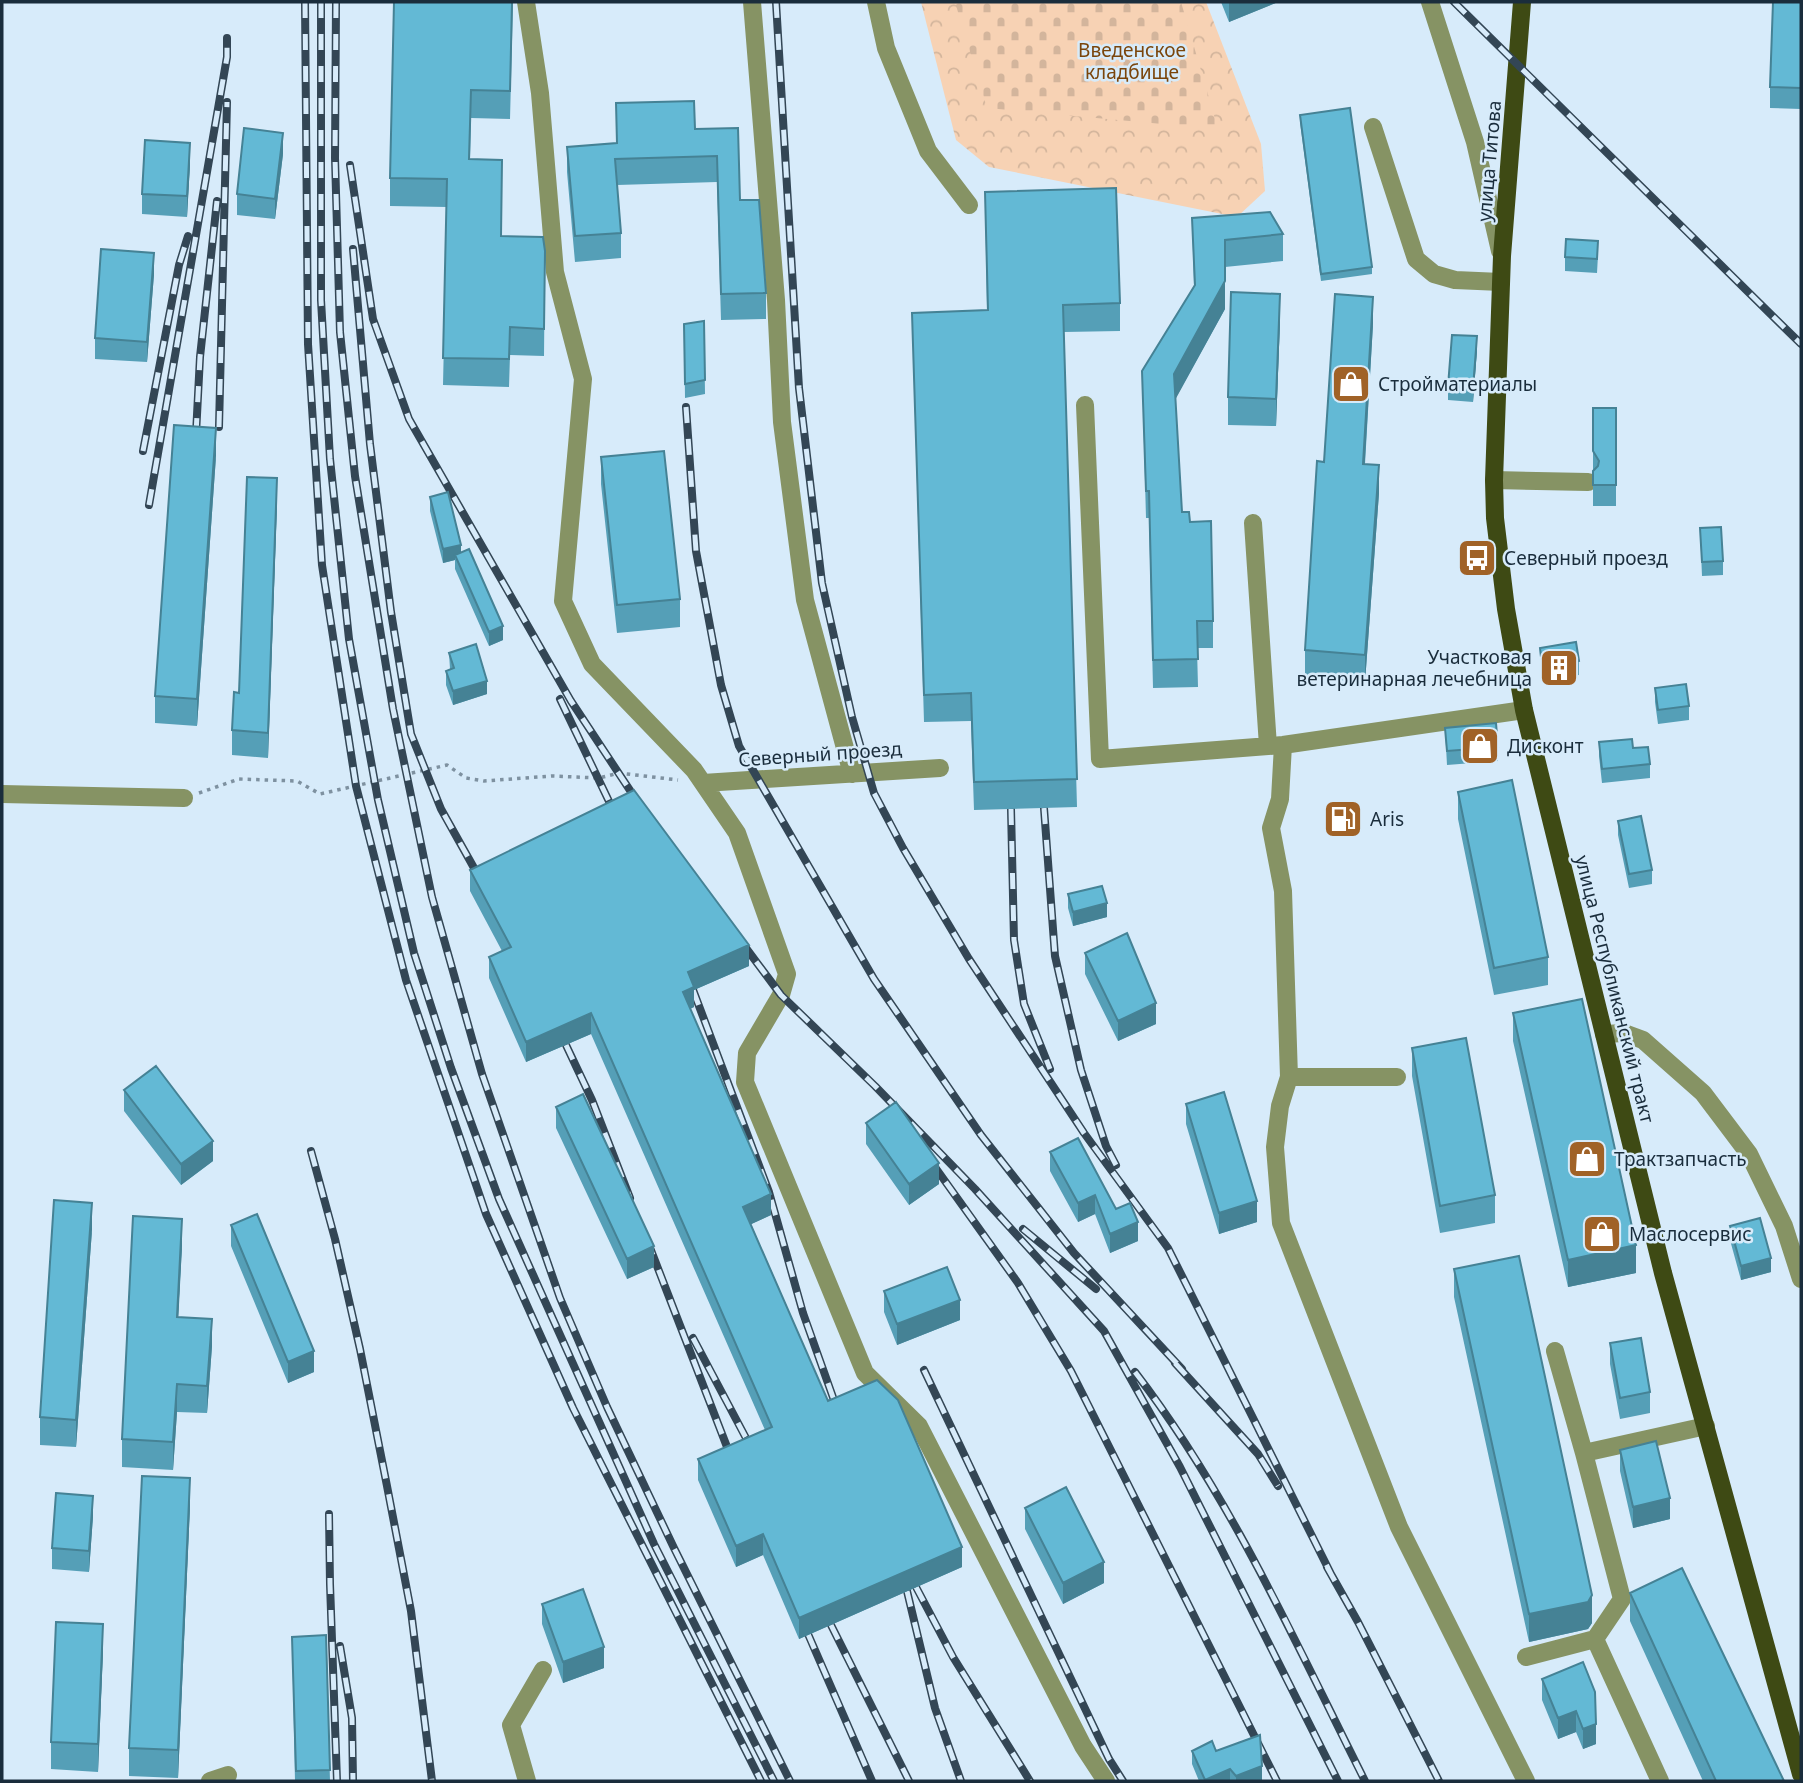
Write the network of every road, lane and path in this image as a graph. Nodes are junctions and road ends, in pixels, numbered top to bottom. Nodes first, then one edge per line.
1 (526, 2) edge
2 (752, 2) edge
3 (876, 2) edge
4 (1430, 2) edge
5 (1522, 2) edge
6 (1373, 127) dead end
7 (969, 205) dead end
8 (1502, 256) junction
9 (1501, 282) junction
10 (1499, 325) joint
11 (1086, 405) dead end
12 (1494, 480) junction
13 (1588, 482) dead end
14 (1253, 523) dead end
15 (1524, 710) junction
16 (1275, 745) junction
17 (940, 768) dead end
18 (852, 774) junction
19 (703, 783) junction
20 (2, 794) edge
21 (184, 798) joint
22 (1604, 1034) junction
23 (1289, 1077) junction
24 (1397, 1077) dead end
25 (1801, 1279) edge
26 (1556, 1351) dead end
27 (1706, 1426) junction
28 (1584, 1453) junction
29 (1595, 1639) junction
30 (1526, 1657) dead end
31 (543, 1670) dead end
32 (228, 1774) dead end
33 (1801, 1774) edge
34 (210, 1781) edge
35 (527, 1781) edge
36 (1106, 1781) edge
37 (1526, 1781) edge
38 (1660, 1781) edge

1 - 19 street
2 - 18 street
3 - 7 street
4 - 8 street
5 - 8 main road, улица Титова
6 - 9 street
8 - 9 main road, улица Титова
9 - 10 main road, улица Титова
10 - 12 main road, улица Республиканский тракт
11 - 16 street
12 - 13 street
12 - 15 main road, улица Республиканский тракт
14 - 16 street
15 - 16 street
15 - 22 main road, улица Республиканский тракт
16 - 23 street
17 - 18 street, Северный проезд
18 - 19 street, Северный проезд
19 - 21 path
19 - 36 street
20 - 21 street
22 - 25 street
22 - 27 main road, улица Республиканский тракт
23 - 24 street
23 - 37 street
26 - 28 street
27 - 28 street
27 - 33 main road, улица Республиканский тракт
28 - 29 street
29 - 30 street
29 - 38 street
31 - 35 street
32 - 34 street

